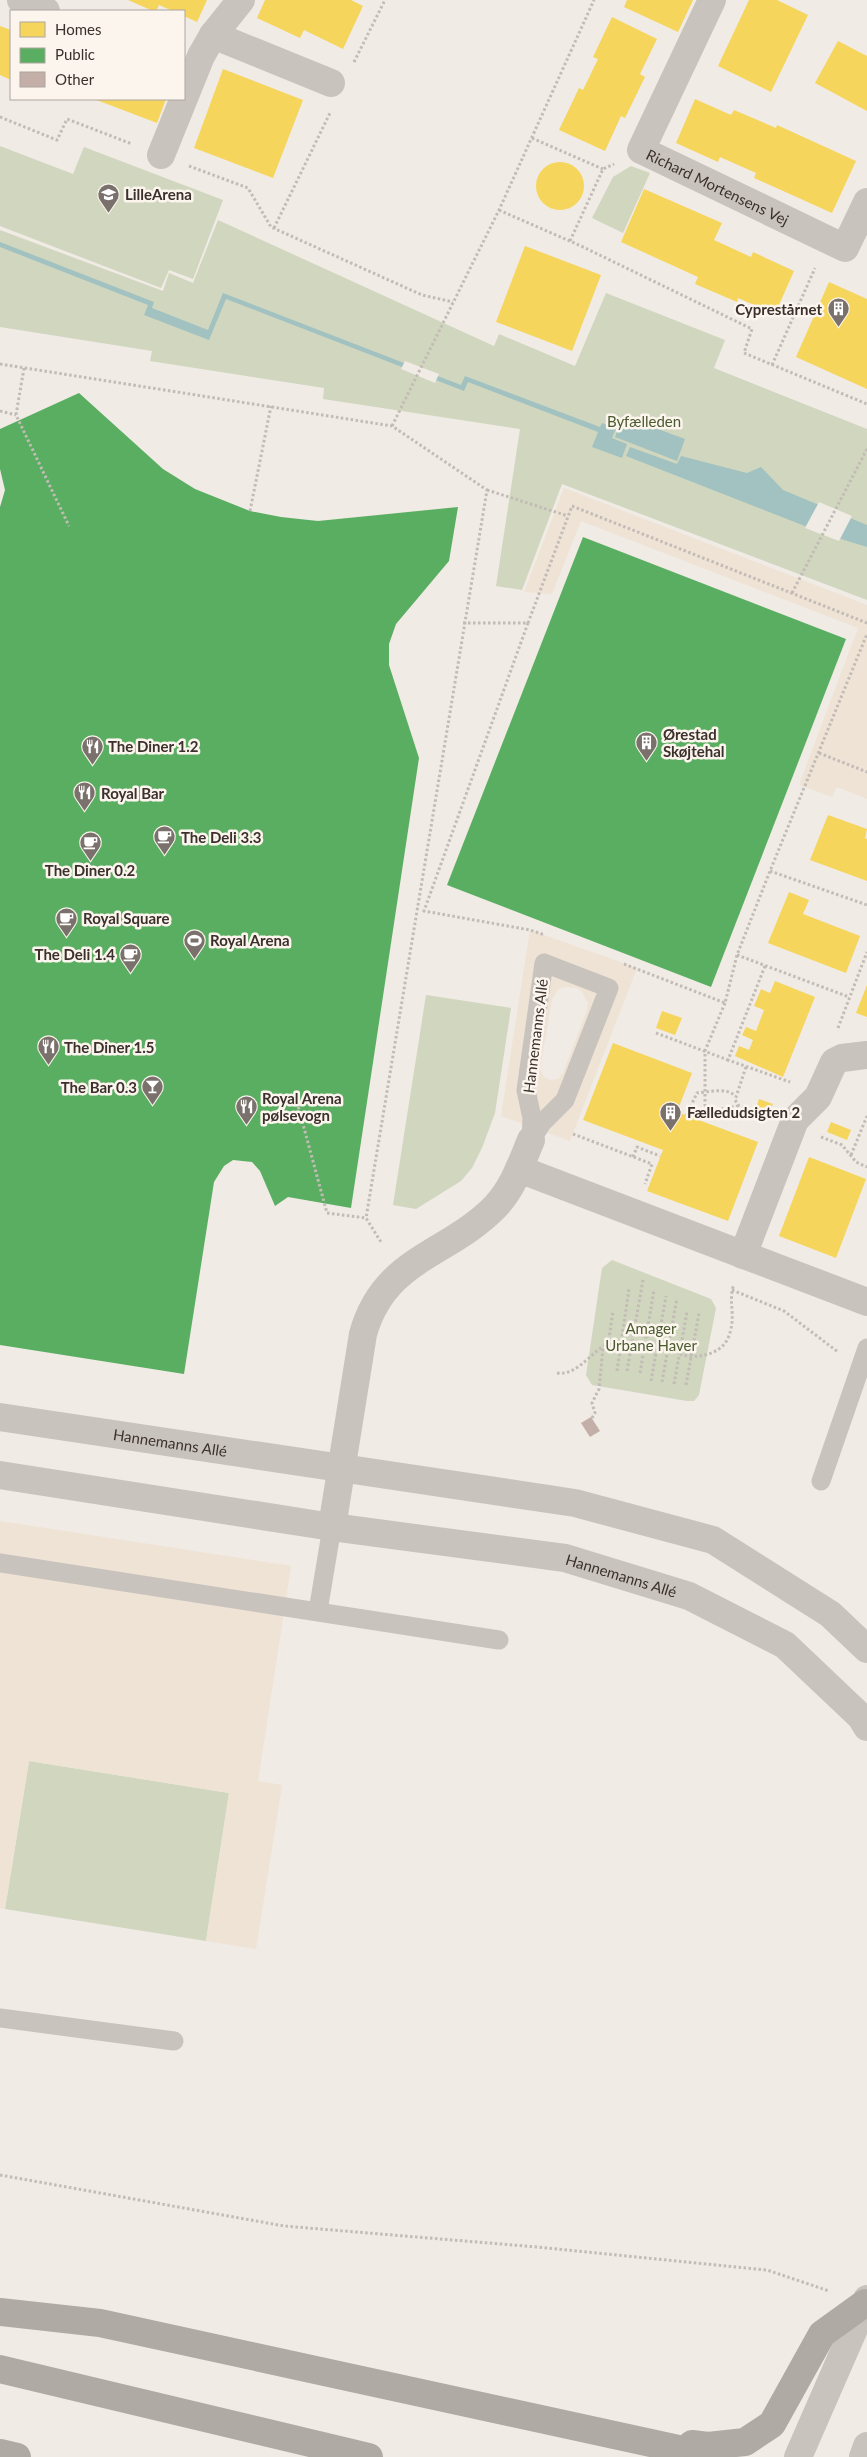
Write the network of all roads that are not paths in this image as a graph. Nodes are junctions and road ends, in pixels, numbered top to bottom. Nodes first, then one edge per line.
1 (21, 0) edge
2 (241, 0) edge
3 (712, 0) edge
4 (44, 10) edge
5 (199, 47) edge
6 (331, 83) dead end
7 (185, 88) edge
8 (181, 100) edge
9 (162, 155) road end
10 (867, 202) edge
11 (854, 1056) edge
12 (531, 1140) junction
13 (519, 1169) junction
14 (744, 1255) junction
15 (867, 1302) edge
16 (864, 1357) edge
17 (0, 1417) edge
18 (341, 1470) junction
19 (0, 1475) edge
20 (821, 1481) dead end
21 (332, 1527) junction
22 (0, 1562) edge
23 (318, 1612) junction
24 (499, 1640) dead end
25 (867, 1649) edge
26 (867, 1727) edge
27 (0, 2018) edge
28 (174, 2041) dead end
29 (866, 2301) edge
30 (0, 2312) edge
31 (0, 2369) edge
32 (608, 2433) junction
33 (867, 2446) edge
34 (0, 2453) edge
35 (17, 2457) edge
36 (369, 2457) edge
37 (715, 2457) edge
38 (798, 2457) edge
39 (863, 2457) edge

1 - 4 street
2 - 5 street
3 - 10 street, Richard Mortensens Vej
5 - 6 street
5 - 7 street
8 - 9 street
11 - 14 street
12 - 12 lane, Hannemanns Allé
12 - 13 street, Hannemanns Allé
13 - 14 street
13 - 18 street, Hannemanns Allé
14 - 15 street
16 - 20 lane
17 - 18 street, Hannemanns Allé
18 - 21 street, Hannemanns Allé
18 - 25 street, Hannemanns Allé
19 - 21 street, Hannemanns Allé
21 - 23 lane
21 - 26 street, Hannemanns Allé
22 - 23 lane
23 - 24 lane
27 - 28 lane
29 - 32 highway
29 - 38 street
30 - 32 highway
31 - 36 highway
32 - 37 highway
33 - 39 street
34 - 35 highway

